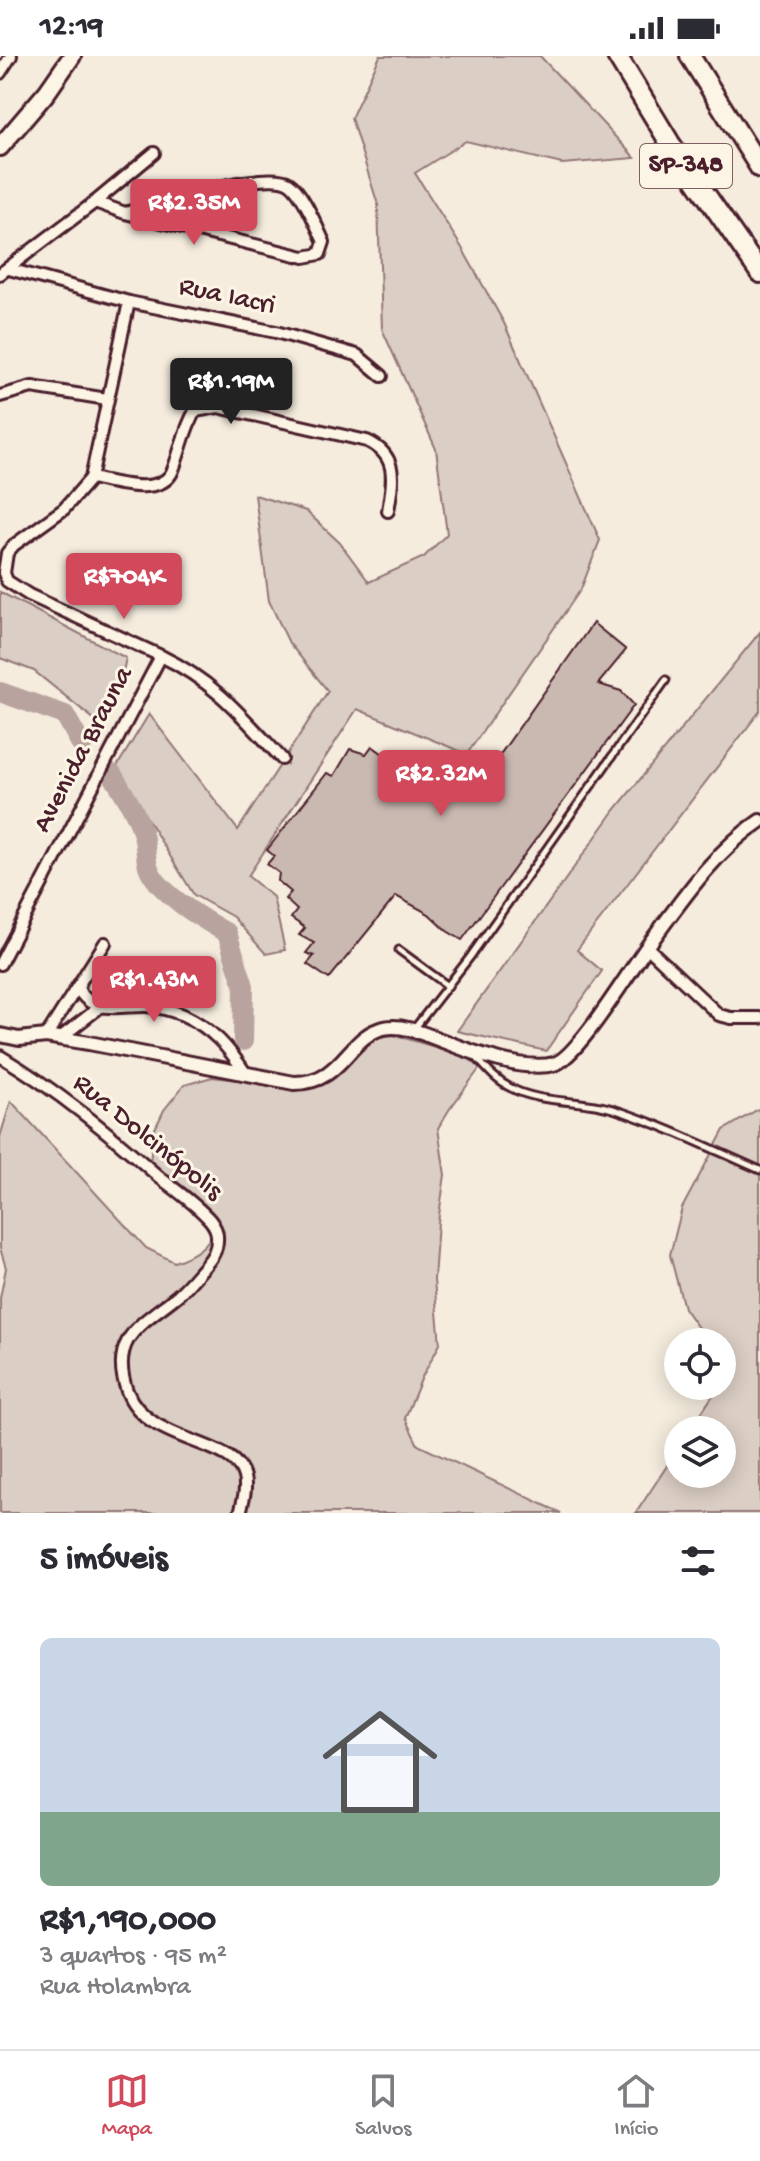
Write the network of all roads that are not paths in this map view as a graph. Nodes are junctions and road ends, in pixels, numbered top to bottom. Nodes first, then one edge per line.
1 (11, 56) edge
2 (72, 56) edge
3 (690, 56) edge
4 (617, 57) edge
5 (0, 73) edge
6 (0, 147) edge
7 (154, 153) dead end
8 (760, 168) edge
9 (95, 202) junction
10 (125, 213) junction
11 (4, 272) edge
12 (760, 273) edge
13 (129, 302) junction
14 (382, 376) dead end
15 (0, 396) edge
16 (107, 399) junction
17 (91, 478) junction
18 (388, 511) dead end
19 (161, 656) junction
20 (666, 680) dead end
21 (282, 759) dead end
22 (760, 821) edge
23 (105, 943) dead end
24 (647, 947) junction
25 (399, 950) dead end
26 (0, 964) edge
27 (448, 986) junction
28 (78, 988) junction
29 (100, 1007) junction
30 (760, 1018) edge
31 (413, 1029) junction
32 (0, 1035) edge
33 (46, 1036) junction
34 (60, 1038) junction
35 (471, 1052) junction
36 (0, 1056) edge
37 (246, 1074) junction
38 (760, 1170) edge
39 (240, 1513) edge

1 - 5 street
2 - 6 main road
3 - 8 highway, SP-348
4 - 12 highway, SP-348
7 - 9 street
9 - 10 street
9 - 11 street
10 - 10 street
11 - 13 street, Rua Iacri
13 - 14 street, Rua Iacri
13 - 16 street, Avenida Brauna
15 - 16 street
16 - 17 street, Avenida Brauna
17 - 18 street
17 - 19 street, Avenida Brauna
19 - 21 street
19 - 26 street, Avenida Brauna
20 - 27 lane
22 - 24 street
23 - 28 street
24 - 30 street
24 - 35 street
25 - 27 lane
27 - 31 lane
28 - 29 street
28 - 33 street
29 - 34 street
29 - 37 street
31 - 35 street
31 - 37 street
32 - 33 street
33 - 34 street
34 - 37 street
35 - 38 lane
36 - 39 street, Rua Dolcinópolis

